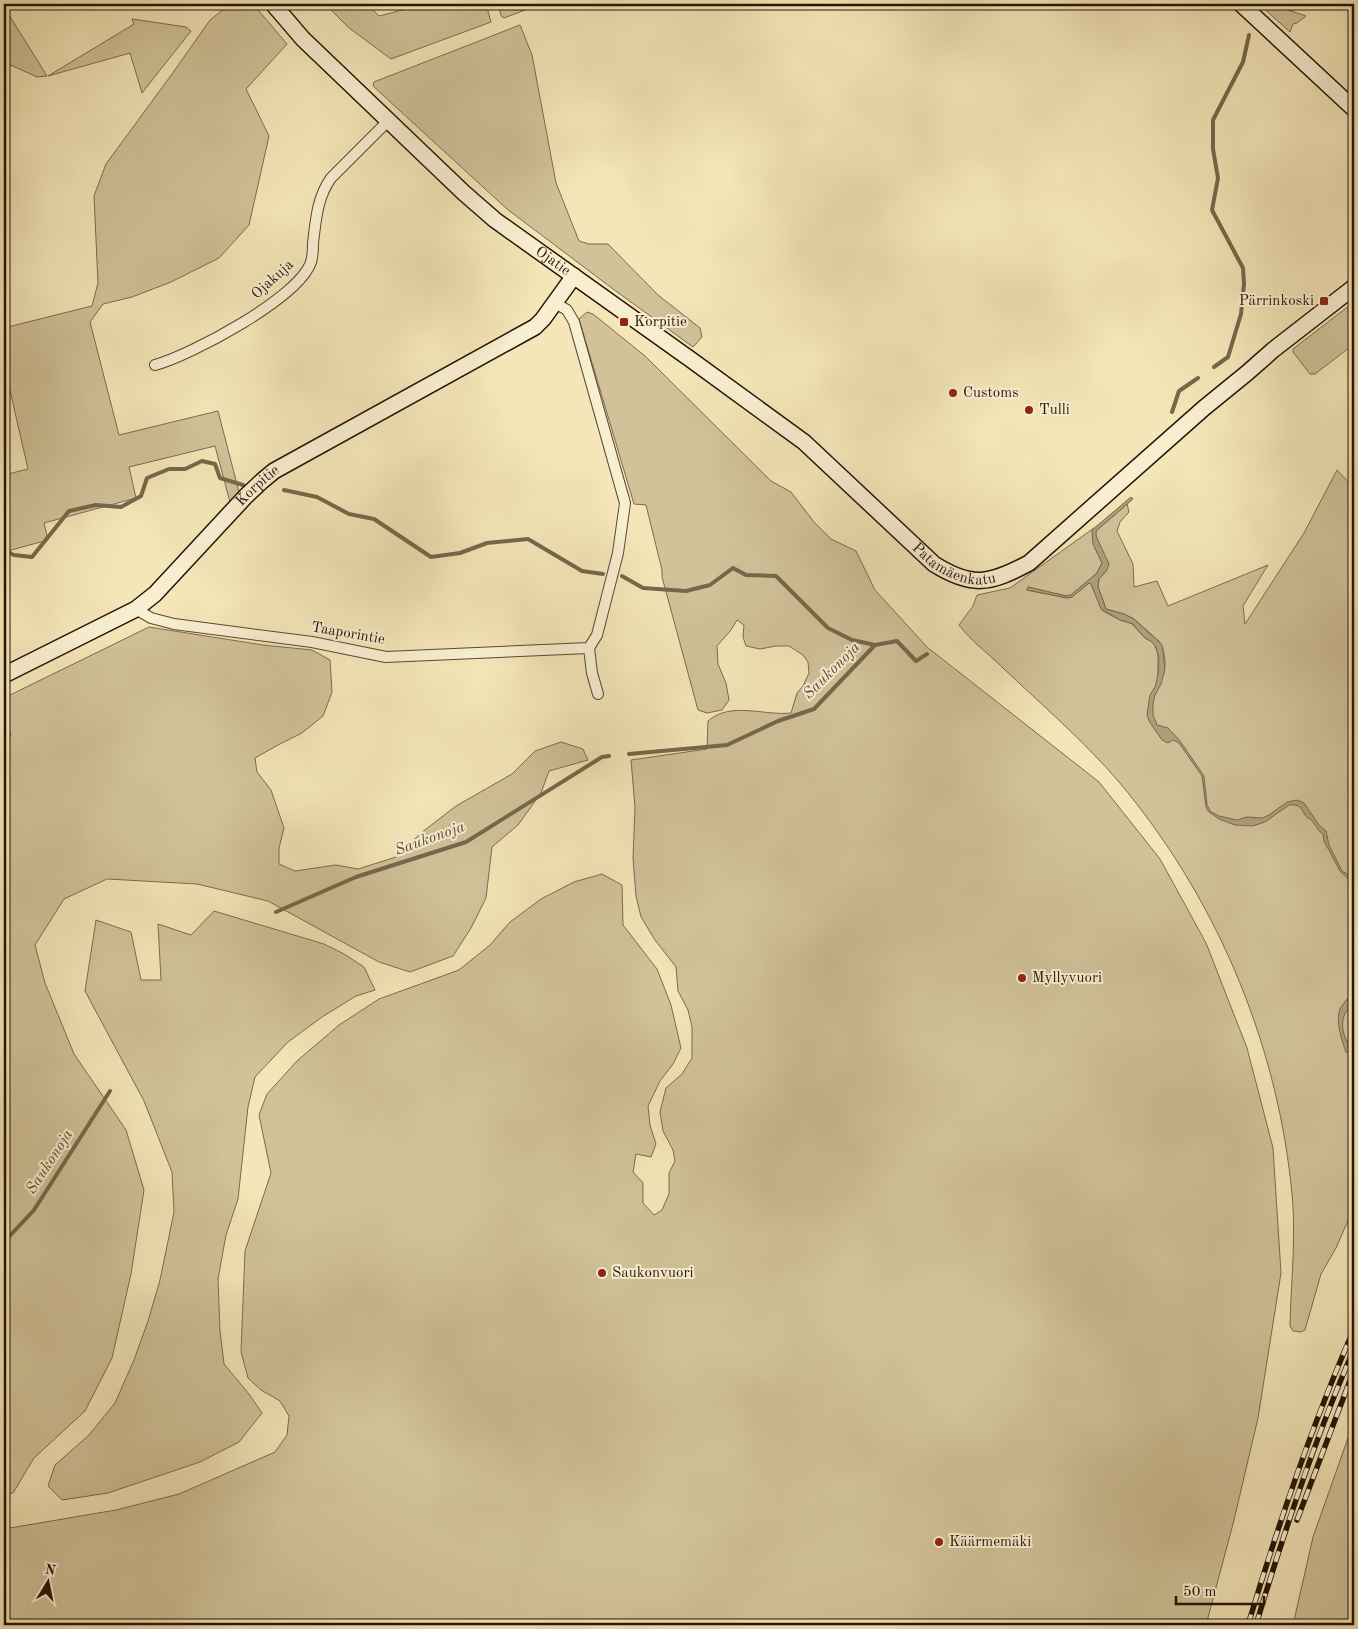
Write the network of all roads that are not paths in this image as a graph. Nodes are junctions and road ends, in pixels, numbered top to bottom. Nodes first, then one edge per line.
1 (273, 4) edge
2 (1241, 4) edge
3 (1354, 109) edge
4 (388, 121) junction
5 (574, 276) junction
6 (1354, 287) edge
7 (556, 303) junction
8 (155, 365) dead end
9 (136, 609) junction
10 (590, 648) junction
11 (4, 675) edge
12 (598, 694) dead end

1 - 4 street, Ojatie
2 - 3 street
4 - 5 street, Ojatie
4 - 8 street, Ojakuja
5 - 6 street, Patamäenkatu
5 - 7 street, Ojatie
7 - 9 street, Korpitie
7 - 10 street
9 - 10 street, Taaporintie
9 - 11 street, Korpitie
10 - 12 street

